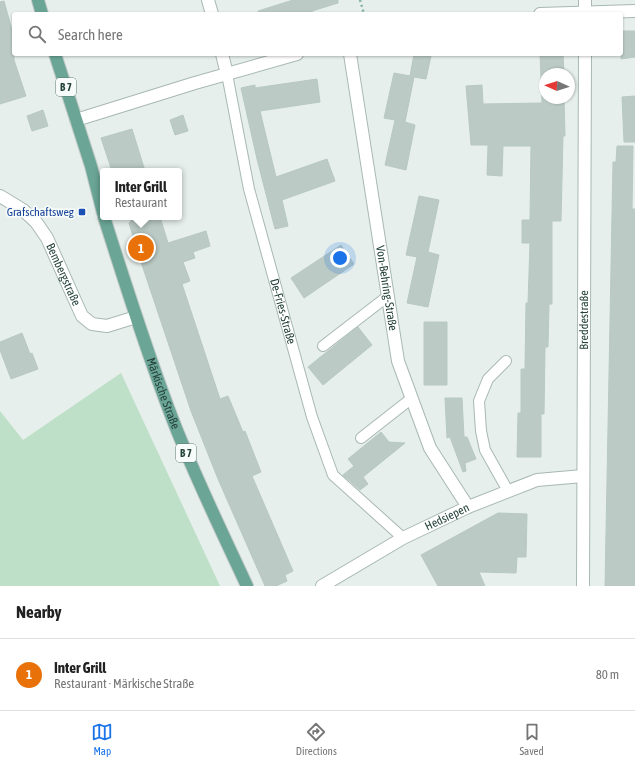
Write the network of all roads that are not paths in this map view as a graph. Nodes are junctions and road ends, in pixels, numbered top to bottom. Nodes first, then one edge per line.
1 (38, 0) edge
2 (208, 0) edge
3 (585, 0) edge
4 (635, 11) edge
5 (41, 12) edge
6 (211, 12) edge
7 (585, 12) edge
8 (610, 12) edge
9 (56, 56) edge
10 (222, 56) edge
11 (290, 56) edge
12 (350, 56) edge
13 (585, 56) edge
14 (227, 74) junction
15 (76, 120) junction
16 (0, 196) edge
17 (100, 201) edge
18 (105, 220) edge
19 (388, 296) junction
20 (136, 317) junction
21 (323, 346) dead end
22 (506, 361) dead end
23 (412, 398) junction
24 (361, 438) dead end
25 (583, 476) junction
26 (508, 492) junction
27 (468, 508) junction
28 (403, 538) junction
29 (247, 586) edge
30 (322, 586) edge
31 (583, 586) edge

1 - 5 main road
2 - 6 street
3 - 7 street
4 - 8 street
9 - 15 main road, B 7
10 - 14 street, De-Fries-Straße
11 - 14 street
12 - 19 street, Von-Behring-Straße
13 - 25 street, Breddestraße
14 - 15 street
14 - 28 lane, De-Fries-Straße
15 - 17 main road, B 7
16 - 20 street, Bembergstraße
18 - 20 main road, Märkische Straße / B 7
19 - 21 lane
19 - 23 street, Von-Behring-Straße
20 - 29 main road, Märkische Straße / B 7
22 - 26 lane
23 - 24 lane
23 - 27 street, Von-Behring-Straße
25 - 26 street, Hedsiepen
25 - 31 street, Breddestraße
26 - 27 street, Hedsiepen
27 - 28 street, Hedsiepen
28 - 30 street, Hedsiepen

